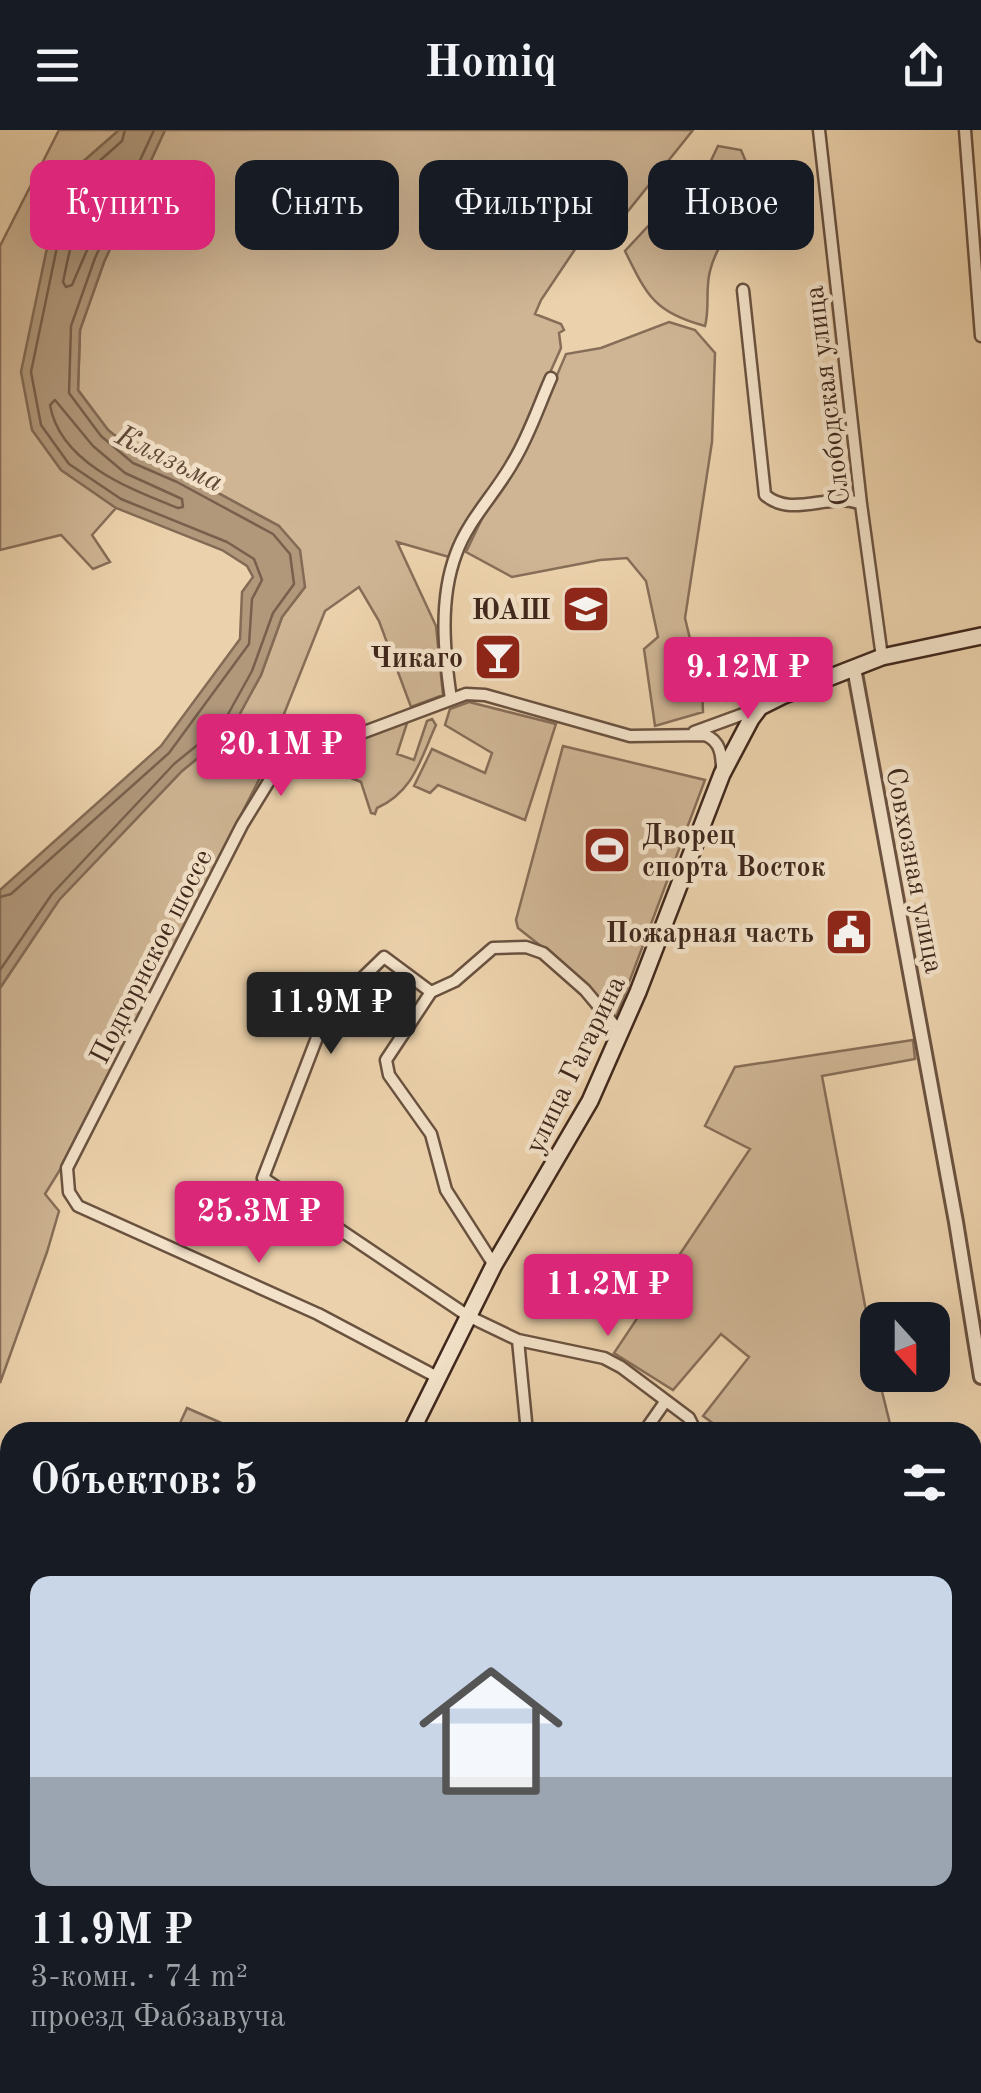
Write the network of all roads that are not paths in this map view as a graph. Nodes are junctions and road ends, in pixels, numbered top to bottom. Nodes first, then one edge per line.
1 (819, 130) edge
2 (965, 130) edge
3 (743, 290) dead end
4 (980, 298) edge
5 (981, 336) edge
6 (552, 378) dead end
7 (861, 504) junction
8 (981, 636) edge
9 (882, 657) junction
10 (854, 668) junction
11 (451, 698) junction
12 (760, 708) junction
13 (716, 724) junction
14 (678, 737) junction
15 (732, 754) junction
16 (722, 774) junction
17 (431, 992) junction
18 (621, 1033) junction
19 (494, 1265) junction
20 (468, 1316) junction
21 (518, 1340) junction
22 (438, 1377) junction
23 (981, 1377) edge
24 (665, 1402) junction
25 (416, 1422) edge
26 (525, 1422) edge
27 (651, 1422) edge
28 (691, 1422) edge

1 - 7 street, Слободская улица
2 - 4 street
3 - 7 street
4 - 5 street
6 - 11 street
7 - 9 street, Слободская улица
8 - 9 main road
9 - 10 main road
10 - 12 main road
10 - 23 street, Совхозная улица
11 - 14 street, Подгорнское шоссе
11 - 22 street, Подгорнское шоссе
12 - 13 street
12 - 15 main road, улица Гагарина
13 - 14 street
13 - 15 street
14 - 16 street
15 - 16 main road, улица Гагарина
16 - 18 main road, улица Гагарина
17 - 18 street
17 - 19 street
17 - 20 street
18 - 19 main road, улица Гагарина
19 - 20 main road, улица Гагарина
20 - 21 street
20 - 22 main road, улица Гагарина
21 - 24 street
21 - 26 street
22 - 25 main road, улица Гагарина
24 - 27 street
24 - 28 street

